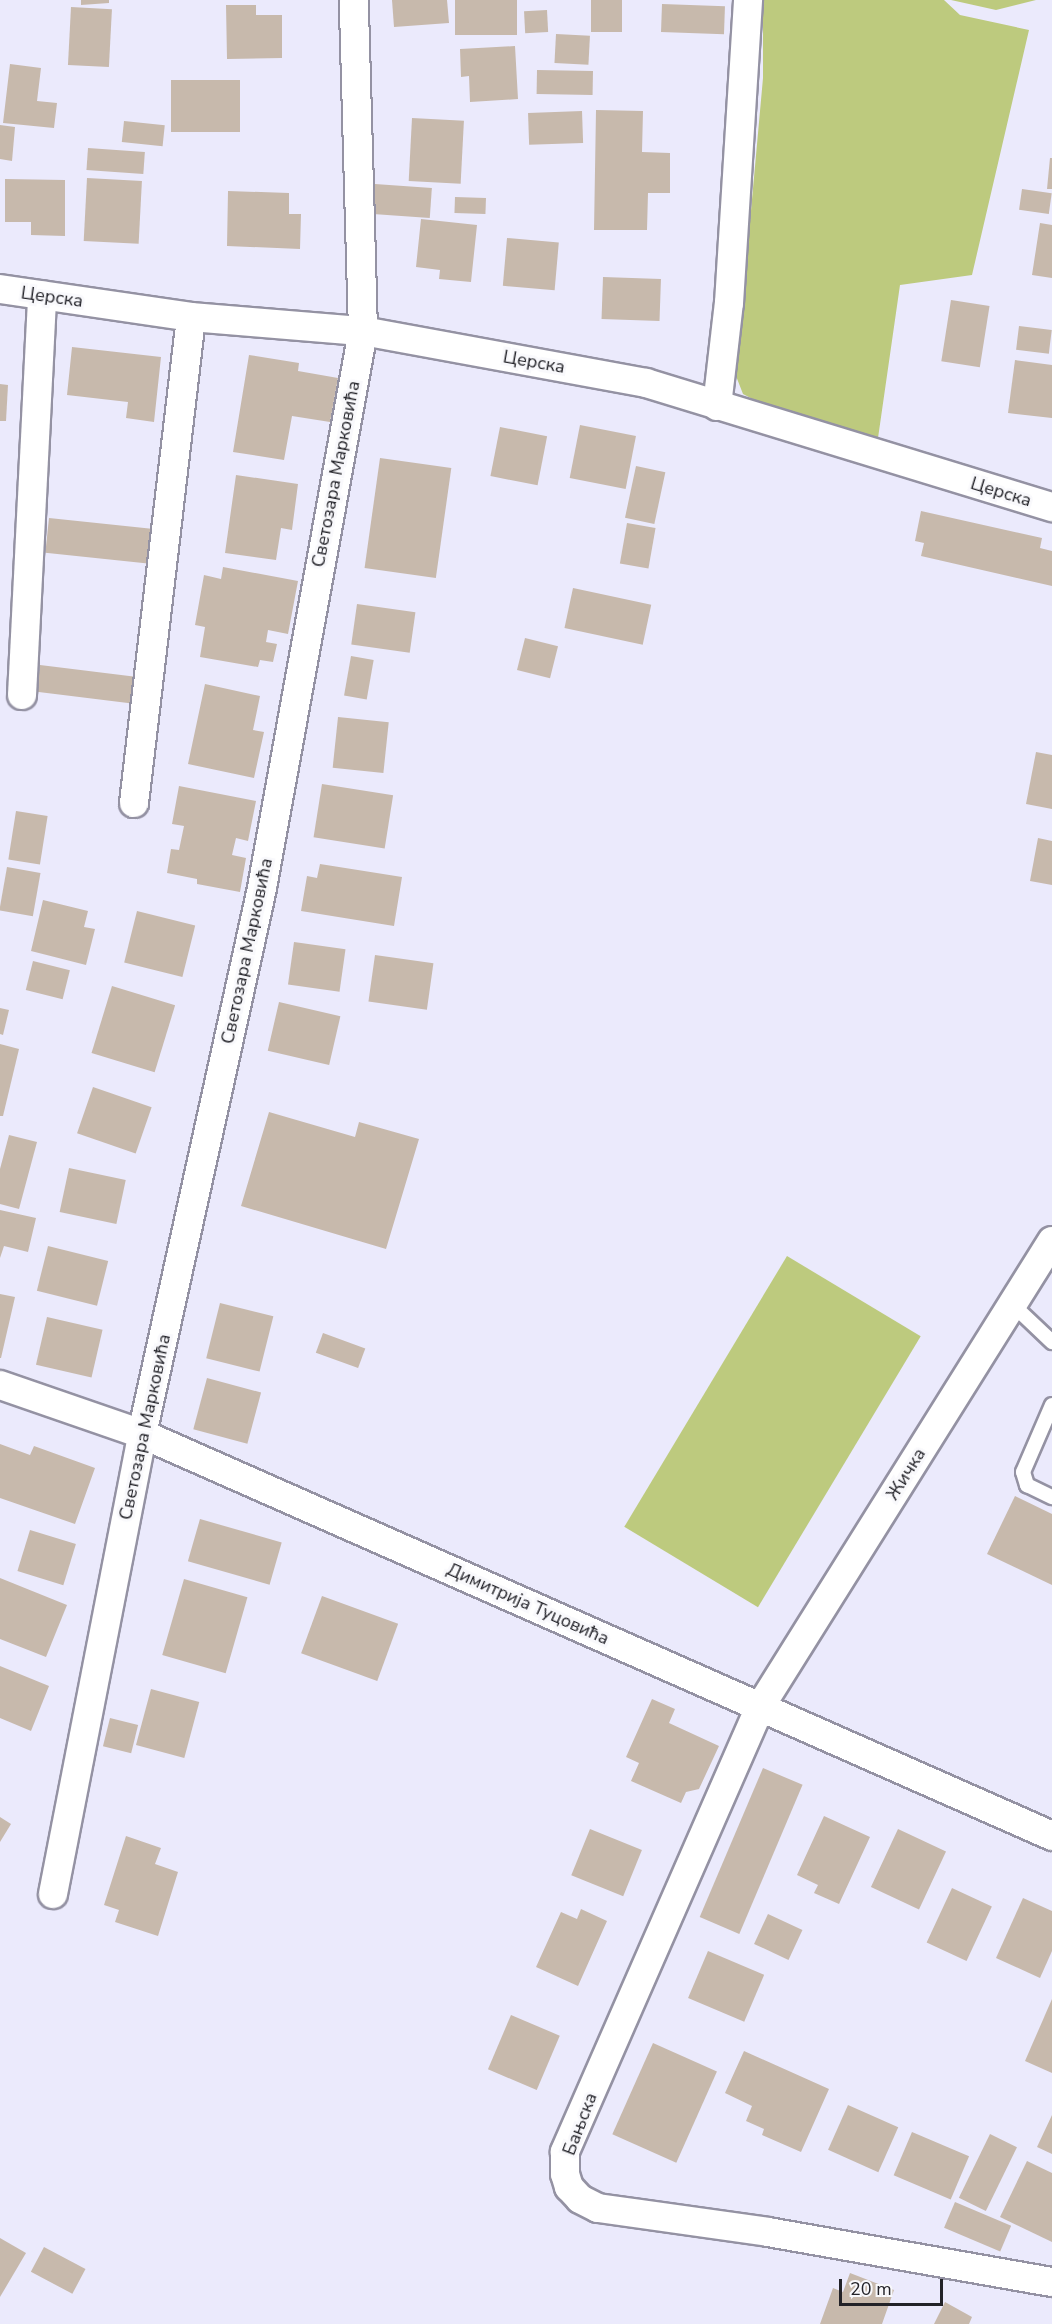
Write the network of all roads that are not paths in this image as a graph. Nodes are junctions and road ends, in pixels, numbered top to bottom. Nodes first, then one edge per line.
1 (354, 0) edge
2 (748, 0) edge
3 (0, 289) edge
4 (42, 296) junction
5 (191, 317) junction
6 (363, 331) junction
7 (717, 406) junction
8 (1052, 507) edge
9 (22, 695) dead end
10 (134, 803) dead end
11 (1052, 1241) edge
12 (1013, 1305) junction
13 (1052, 1342) edge
14 (0, 1384) edge
15 (1052, 1405) edge
16 (142, 1434) junction
17 (1052, 1497) edge
18 (760, 1707) junction
19 (1052, 1836) edge
20 (53, 1894) dead end
21 (1052, 2282) edge

1 - 6 street, Светозара Марковића
2 - 7 street
3 - 4 street, Церска
4 - 5 street, Церска
4 - 9 street
5 - 6 street, Церска
5 - 10 street
6 - 7 street, Церска
6 - 16 street, Светозара Марковића
7 - 8 street, Церска
11 - 12 street, Жичка
12 - 13 lane
12 - 18 street, Жичка
14 - 16 street, Димитрија Туцовића
15 - 17 lane
16 - 18 street, Димитрија Туцовића
16 - 20 street, Светозара Марковића
18 - 19 street, Димитрија Туцовића
18 - 21 street, Бањска

